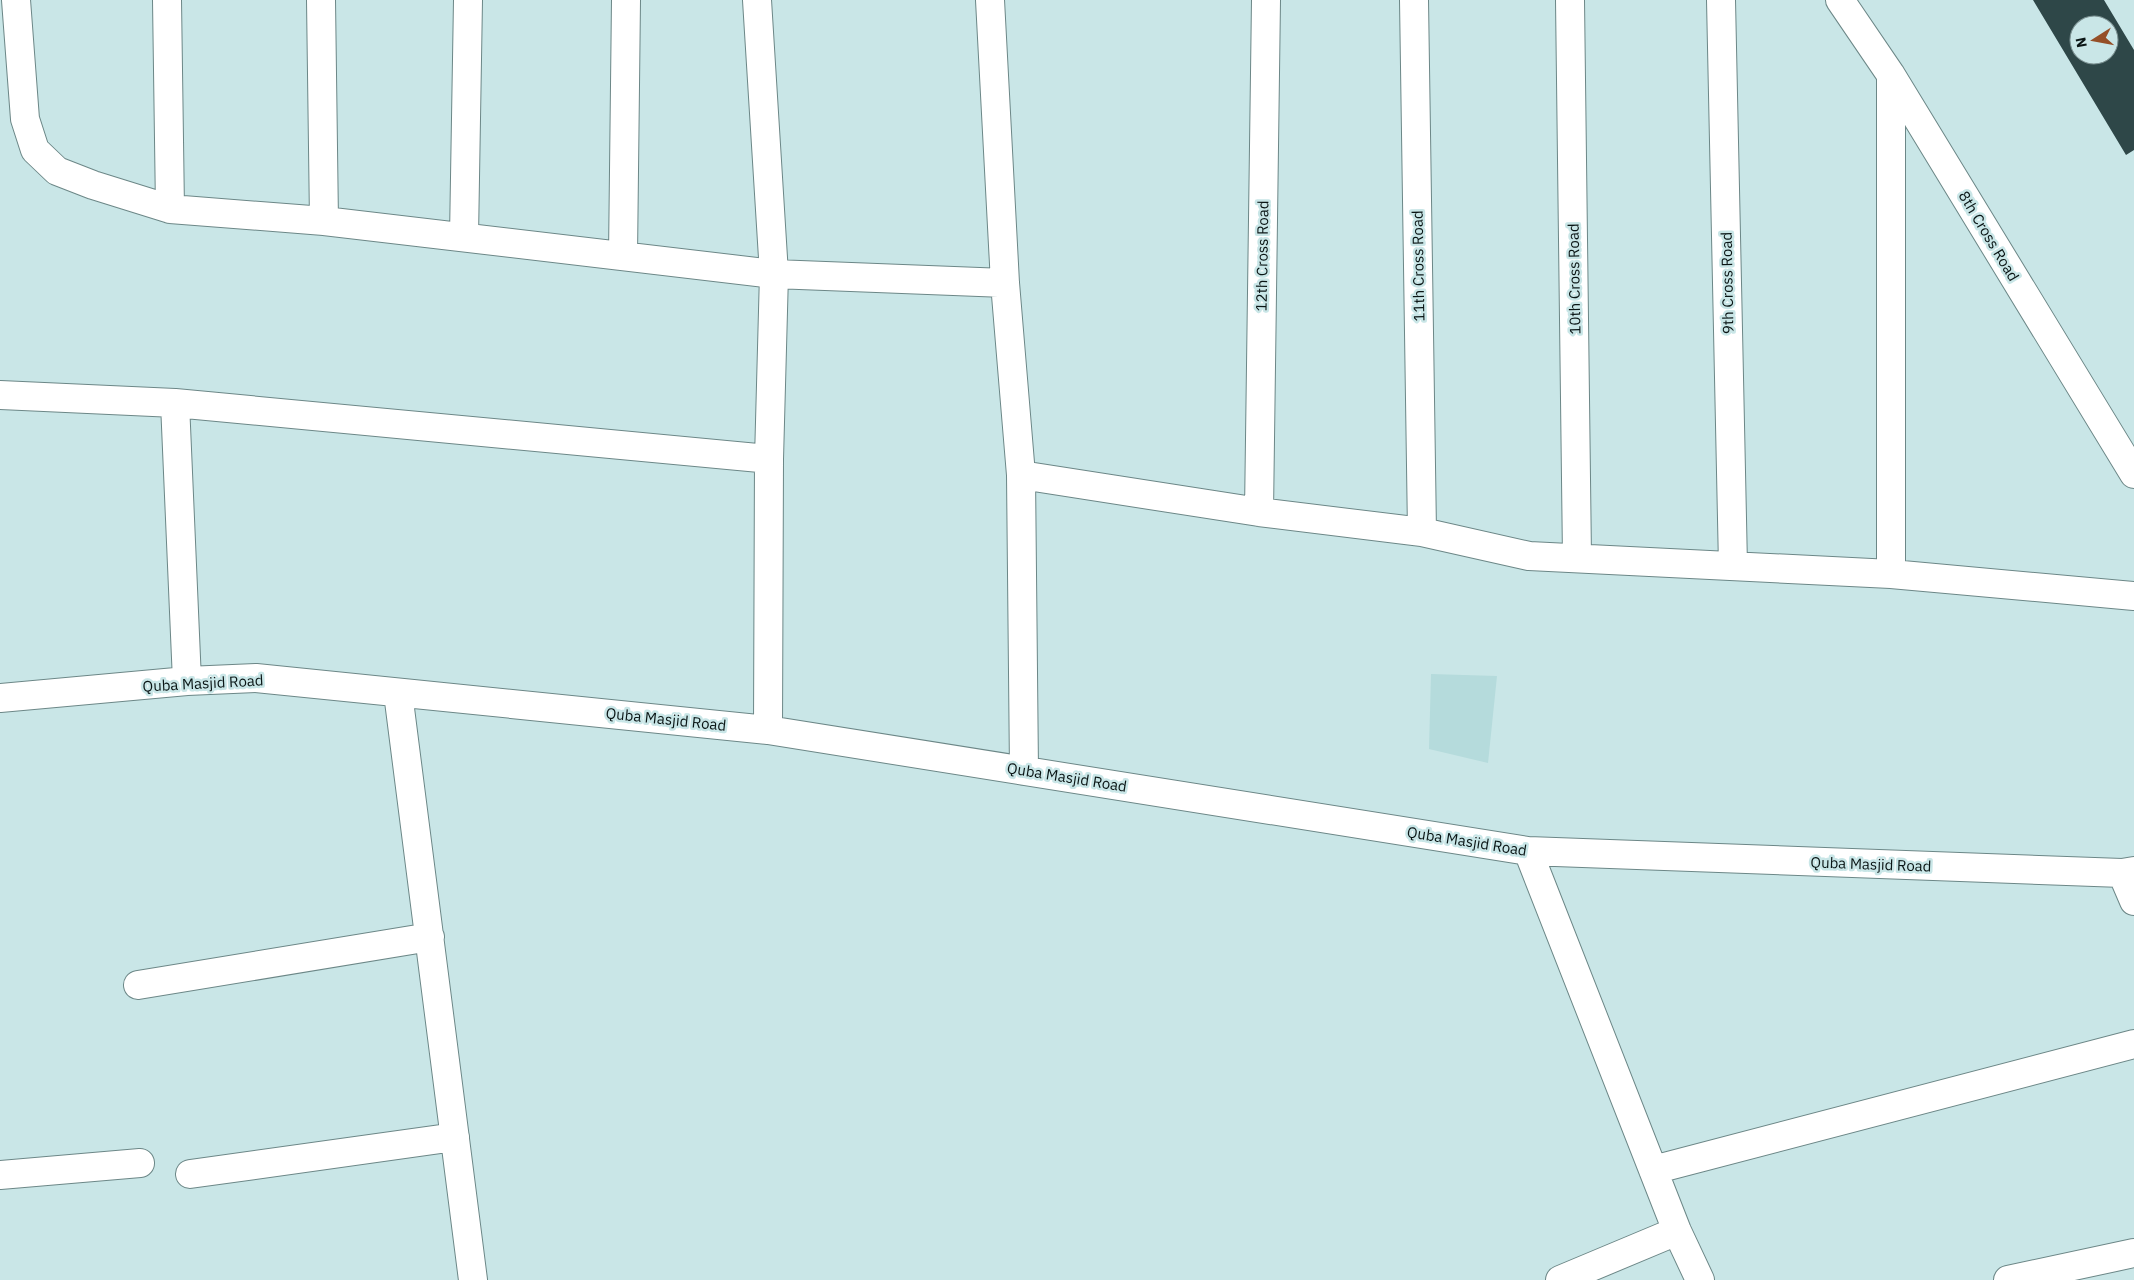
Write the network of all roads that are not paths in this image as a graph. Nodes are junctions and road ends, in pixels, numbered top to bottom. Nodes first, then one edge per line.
1 (16, 0) edge
2 (167, 0) edge
3 (321, 0) edge
4 (468, 0) edge
5 (626, 0) edge
6 (757, 0) edge
7 (990, 0) edge
8 (1266, 0) edge
9 (1414, 0) edge
10 (1570, 0) edge
11 (1720, 0) edge
12 (1840, 0) edge
13 (10, 59) edge
14 (1891, 75) junction
15 (170, 209) junction
16 (324, 221) junction
17 (464, 237) junction
18 (624, 256) junction
19 (774, 274) junction
20 (1005, 283) junction
21 (0, 396) edge
22 (175, 403) junction
23 (769, 459) junction
24 (2134, 474) edge
25 (1021, 475) junction
26 (1259, 512) junction
27 (1422, 532) junction
28 (1577, 558) junction
29 (1733, 566) junction
30 (1891, 574) junction
31 (2134, 596) edge
32 (186, 681) junction
33 (398, 692) junction
34 (0, 698) edge
35 (768, 730) junction
36 (1024, 771) junction
37 (1528, 851) junction
38 (2128, 872) edge
39 (2134, 901) edge
40 (430, 937) junction
41 (138, 985) dead end
42 (2134, 1044) edge
43 (455, 1137) junction
44 (140, 1163) dead end
45 (1653, 1170) junction
46 (190, 1174) dead end
47 (0, 1175) edge
48 (1677, 1231) junction
49 (2134, 1253) edge
50 (473, 1280) edge
51 (1560, 1280) edge
52 (1700, 1280) edge
53 (2008, 1280) edge

1 - 13 street
2 - 15 street
3 - 16 street
4 - 17 street
5 - 18 street
6 - 19 street
7 - 20 street
8 - 26 street, 12th Cross Road
9 - 27 street, 11th Cross Road
10 - 28 street, 10th Cross Road
11 - 29 street, 9th Cross Road
12 - 14 street, 8th Cross Road
13 - 15 street
14 - 24 street, 8th Cross Road
14 - 30 street
15 - 16 street
16 - 17 street
17 - 18 street
18 - 19 street
19 - 20 street
19 - 23 street
20 - 25 street
21 - 22 street
22 - 23 street
22 - 32 street
23 - 35 street
25 - 26 street
25 - 36 street
26 - 27 street
27 - 28 street
28 - 29 street
29 - 30 street
30 - 31 street
32 - 33 street, Quba Masjid Road
32 - 34 street, Quba Masjid Road
33 - 35 street, Quba Masjid Road
33 - 40 street
35 - 36 street, Quba Masjid Road
36 - 37 street, Quba Masjid Road
37 - 38 street, Quba Masjid Road
37 - 45 street
38 - 39 street
40 - 41 street
40 - 43 street
42 - 45 street
43 - 46 street
43 - 50 street
44 - 47 street
45 - 48 street
48 - 51 street
48 - 52 street
49 - 53 street

